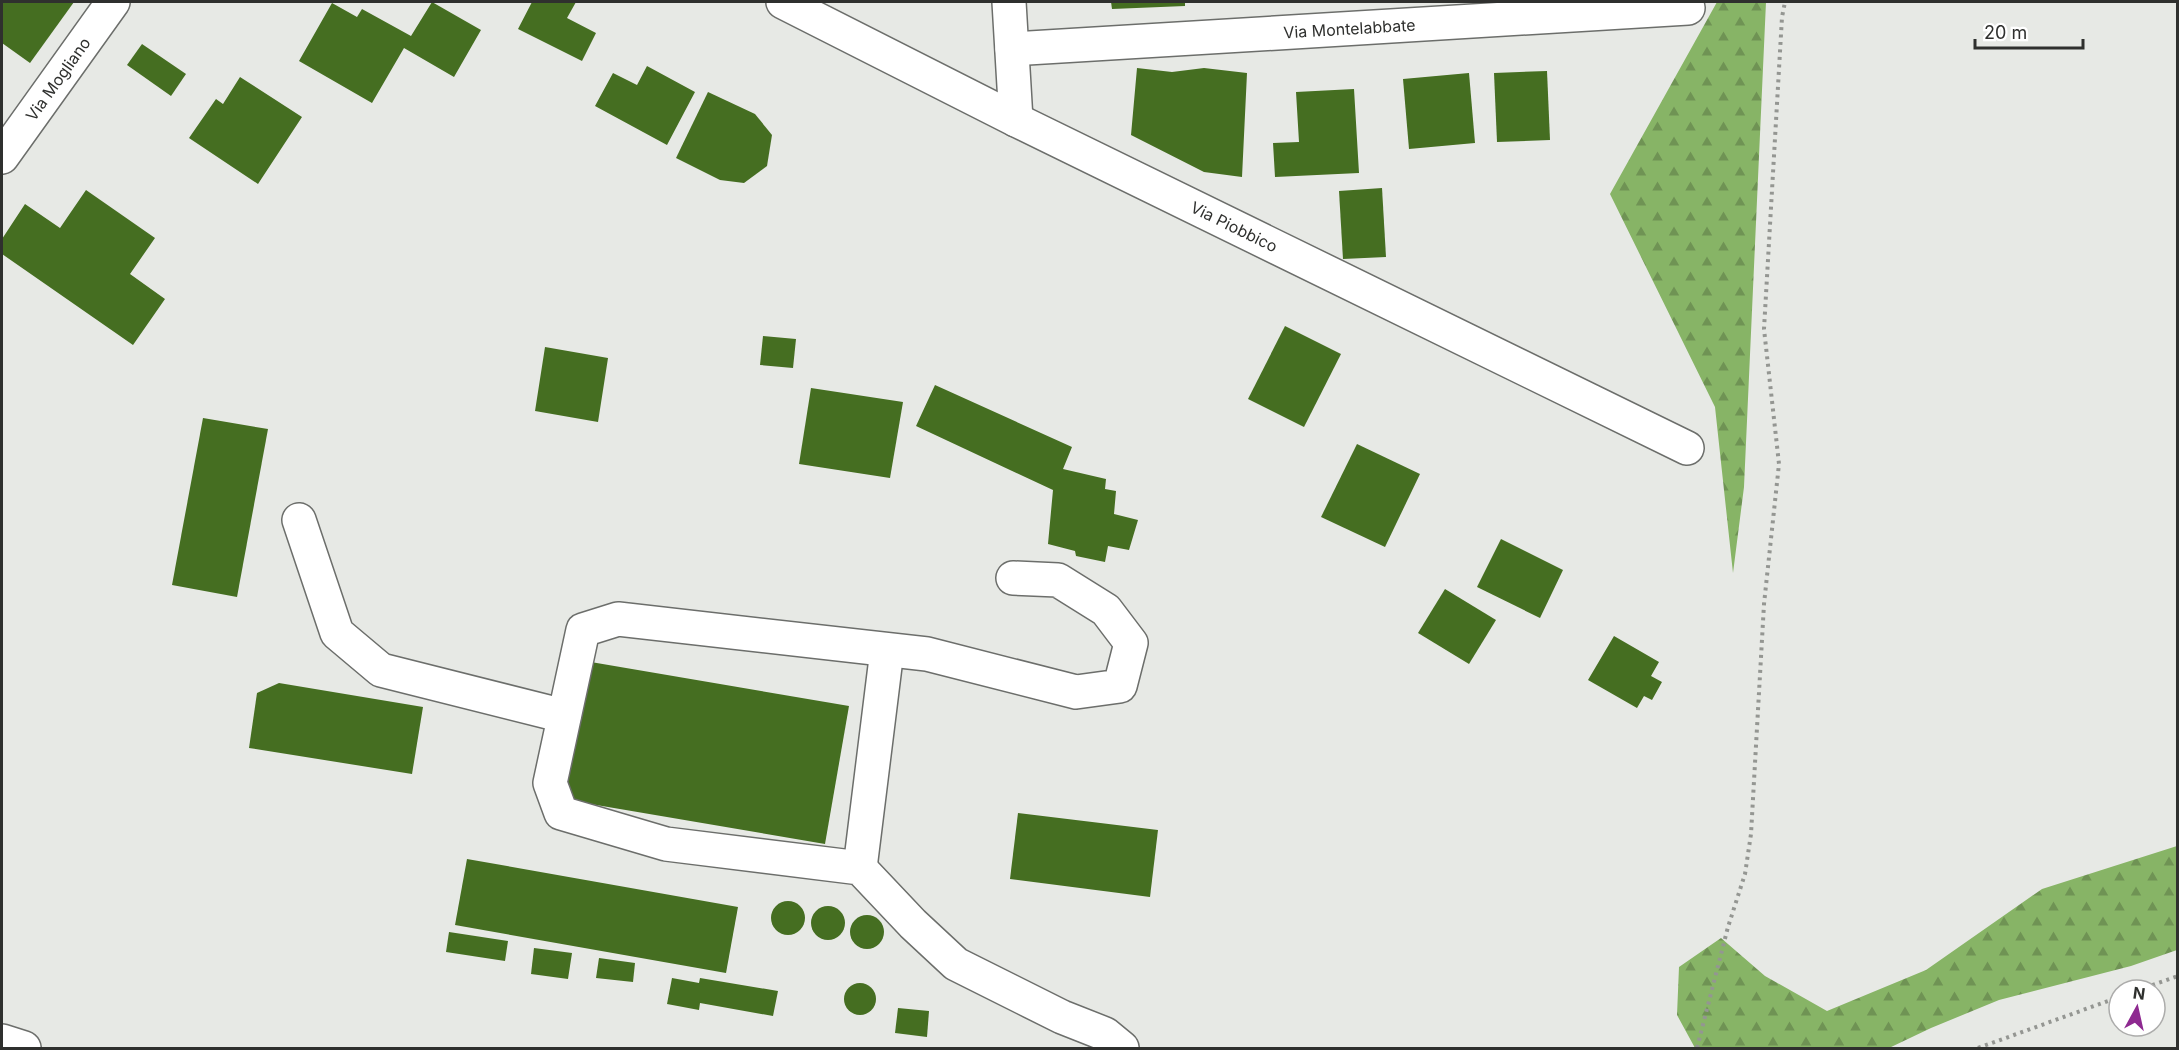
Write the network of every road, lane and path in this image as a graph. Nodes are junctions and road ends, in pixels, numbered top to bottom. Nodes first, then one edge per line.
1 (113, 2) edge
2 (783, 2) edge
3 (1009, 2) edge
4 (1785, 2) edge
5 (1688, 8) dead end
6 (1012, 49) junction
7 (1016, 120) junction
8 (2, 157) edge
9 (1687, 448) dead end
10 (299, 520) dead end
11 (1013, 578) dead end
12 (887, 650) junction
13 (564, 716) junction
14 (860, 867) junction
15 (2107, 1001) edge
16 (2, 1041) edge
17 (24, 1048) edge
18 (1122, 1048) edge
19 (1697, 1048) edge
20 (1978, 1048) edge

1 - 8 street, Via Mogliano
2 - 7 street, Via Piobbico
3 - 6 street
4 - 19 path
5 - 6 street, Via Montelabbate
6 - 7 street
7 - 9 street, Via Piobbico
10 - 13 street
11 - 12 street
12 - 13 street
12 - 14 street
13 - 14 street
14 - 18 street
15 - 20 path
16 - 17 street

